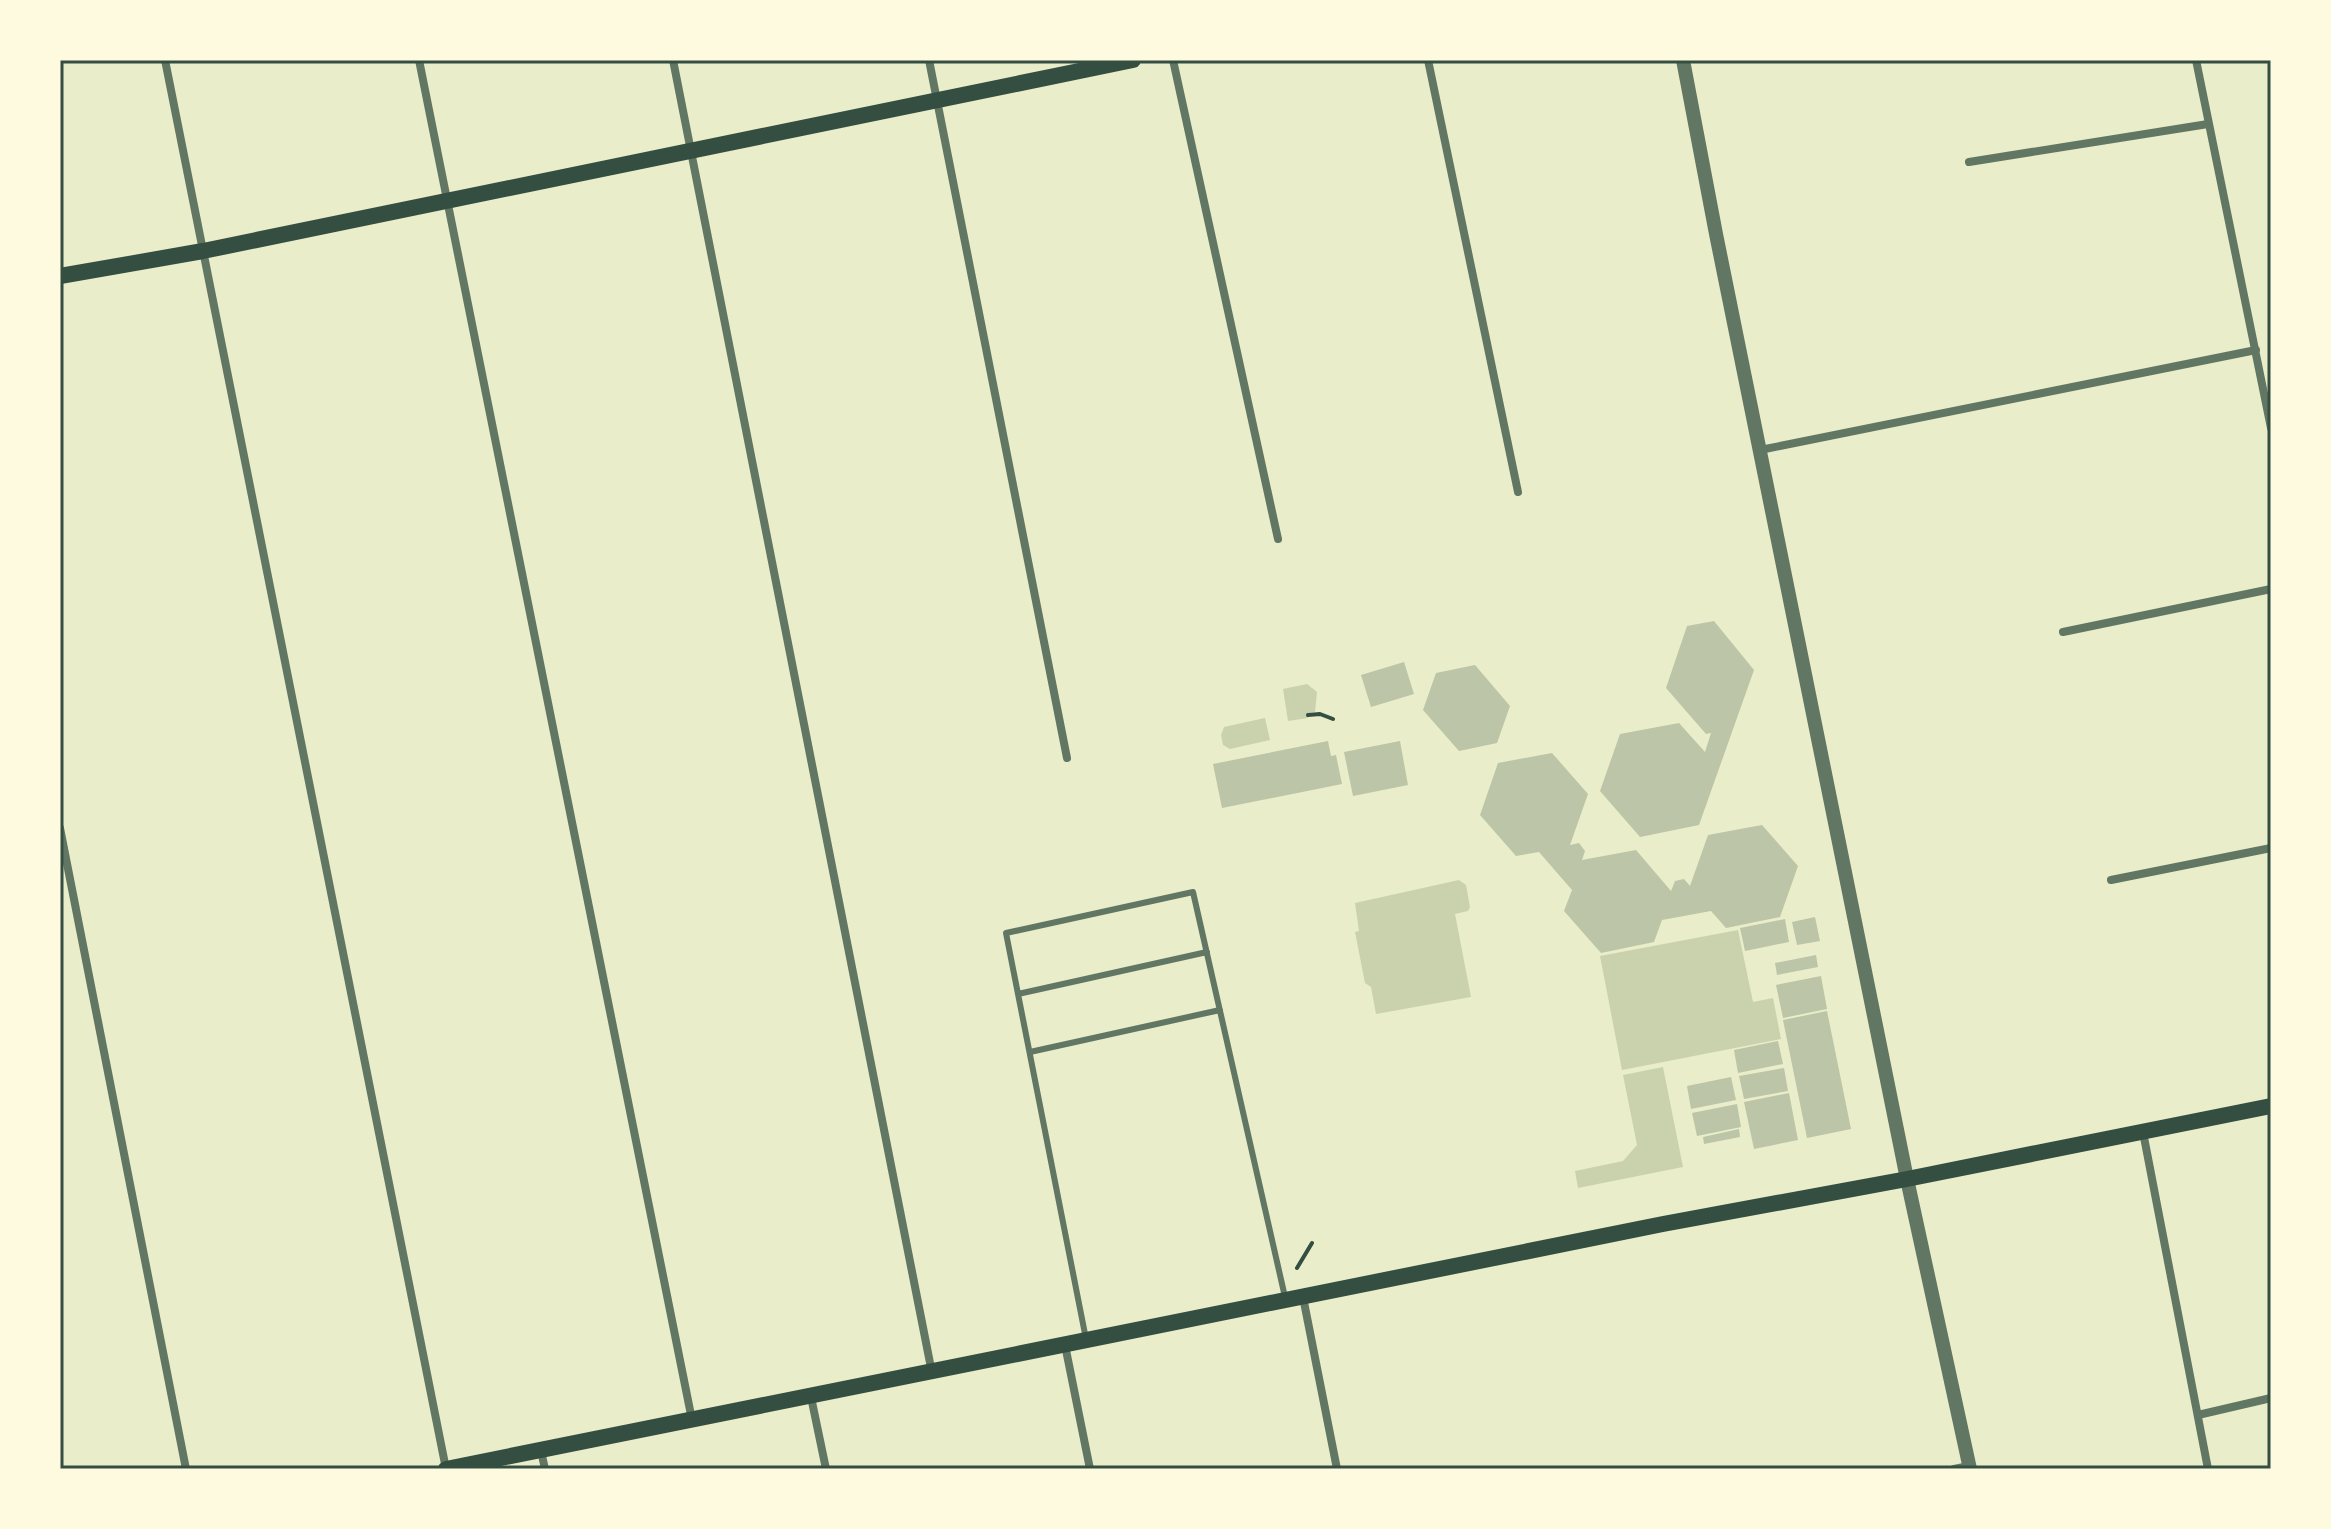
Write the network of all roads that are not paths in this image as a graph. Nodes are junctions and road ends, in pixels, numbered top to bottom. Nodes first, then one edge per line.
1 (165, 60) edge
2 (419, 60) edge
3 (673, 60) edge
4 (929, 60) edge
5 (1133, 60) edge
6 (1173, 60) edge
7 (1428, 60) edge
8 (1683, 60) edge
9 (2196, 60) edge
10 (937, 102) junction
11 (2208, 124) junction
12 (691, 149) junction
13 (1969, 162) dead end
14 (447, 200) junction
15 (203, 251) junction
16 (60, 276) edge
17 (2256, 350) junction
18 (2271, 428) edge
19 (1760, 450) junction
20 (1518, 492) dead end
21 (1278, 539) dead end
22 (2271, 589) edge
23 (2063, 632) dead end
24 (1067, 758) dead end
25 (60, 828) edge
26 (2271, 848) edge
27 (2111, 880) dead end
28 (1207, 952) junction
29 (1018, 994) junction
30 (1220, 1010) junction
31 (1030, 1052) junction
32 (2271, 1106) edge
33 (2142, 1132) junction
34 (1907, 1179) junction
35 (1303, 1297) junction
36 (1286, 1300) junction
37 (1086, 1340) junction
38 (1065, 1345) junction
39 (932, 1373) junction
40 (811, 1397) junction
41 (2271, 1398) edge
42 (2198, 1415) junction
43 (692, 1420) junction
44 (541, 1451) junction
45 (1964, 1468) edge
46 (186, 1469) edge
47 (446, 1469) edge
48 (545, 1469) edge
49 (826, 1469) edge
50 (1090, 1469) edge
51 (1337, 1469) edge
52 (2208, 1469) edge

1 - 15 street
2 - 14 street
3 - 12 street
4 - 10 street
5 - 10 main road
6 - 21 street
7 - 20 street
8 - 19 street
9 - 11 street
10 - 12 main road
10 - 24 street
11 - 13 street
11 - 17 street
12 - 14 main road
12 - 39 street
14 - 15 main road
14 - 43 street
15 - 16 main road
15 - 47 street
17 - 18 street
17 - 19 street
19 - 34 street
22 - 23 street
25 - 46 street
26 - 27 street
28 - 29 lane
28 - 29 lane
28 - 30 lane
29 - 31 lane
30 - 31 lane
30 - 36 lane
31 - 37 lane
32 - 33 main road
33 - 34 main road
33 - 42 street
34 - 35 main road
34 - 45 street
35 - 36 main road
35 - 51 street
36 - 37 main road
37 - 38 main road
38 - 39 main road
38 - 50 street
39 - 40 main road
40 - 43 main road
40 - 49 street
41 - 42 street
42 - 52 street
43 - 44 main road
44 - 47 main road
44 - 48 street

